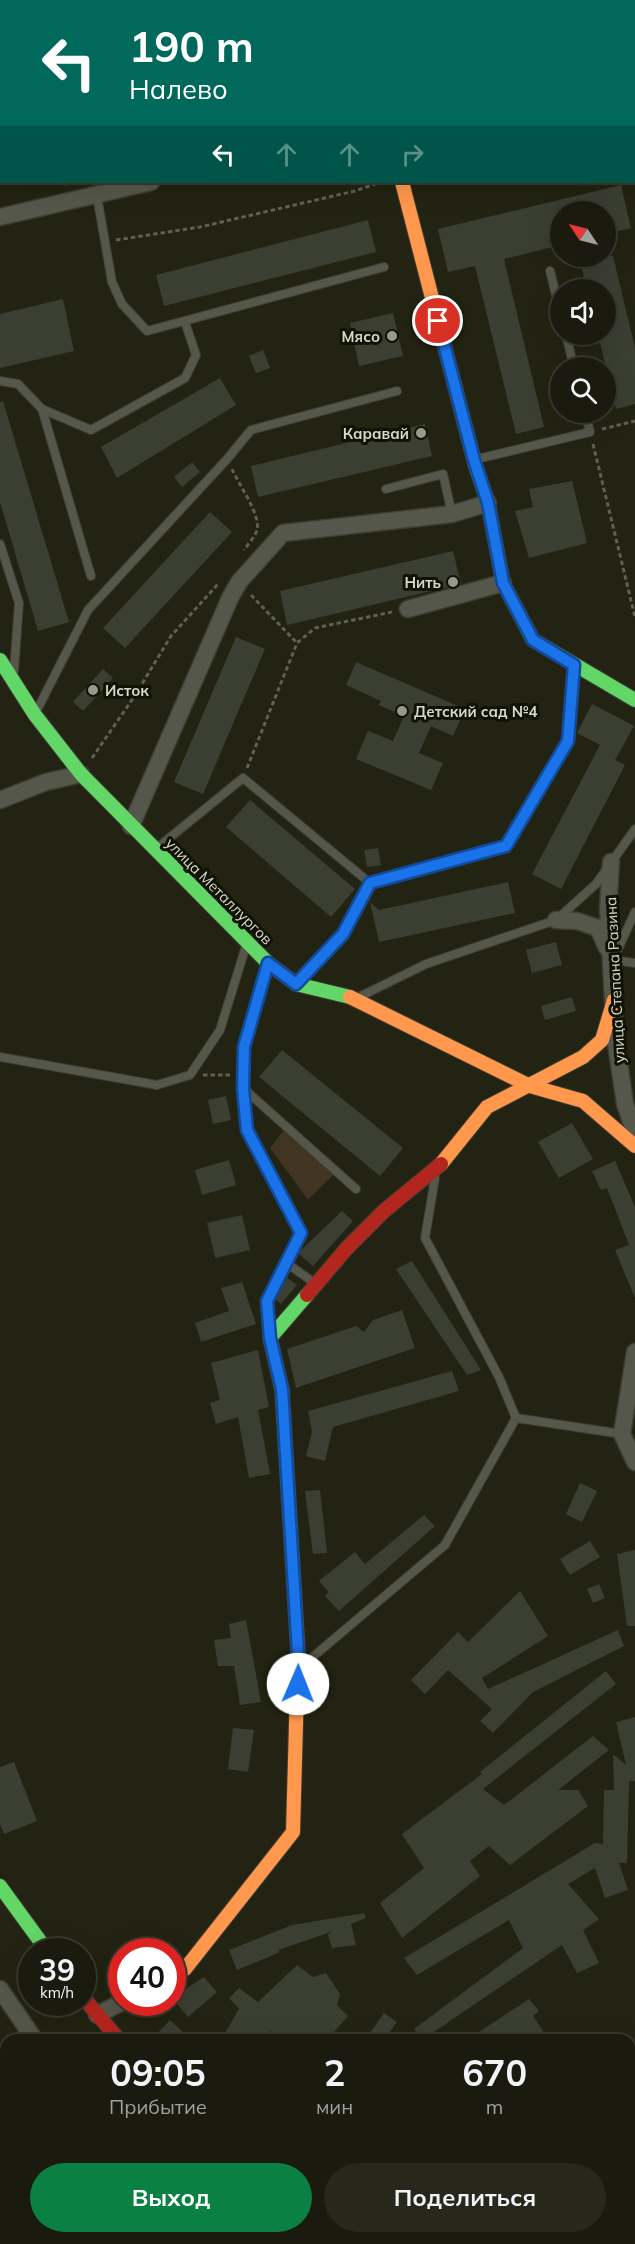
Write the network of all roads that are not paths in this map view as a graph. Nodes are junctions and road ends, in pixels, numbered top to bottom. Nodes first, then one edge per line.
1 (147, 183) edge
2 (402, 183) edge
3 (97, 196) junction
4 (0, 217) edge
5 (384, 267) dead end
6 (550, 271) dead end
7 (552, 279) edge
8 (185, 322) junction
9 (0, 381) edge
10 (397, 391) dead end
11 (42, 409) junction
12 (588, 423) edge
13 (474, 460) junction
14 (386, 489) dead end
15 (488, 503) junction
16 (452, 514) junction
17 (0, 544) edge
18 (91, 576) dead end
19 (503, 583) junction
20 (408, 609) road end
21 (0, 660) edge
22 (574, 665) junction
23 (14, 680) junction
24 (635, 700) edge
25 (35, 715) junction
26 (81, 774) junction
27 (0, 800) edge
28 (131, 826) junction
29 (635, 829) edge
30 (155, 850) junction
31 (611, 862) junction
32 (370, 883) junction
33 (635, 912) edge
34 (556, 920) junction
35 (247, 942) junction
36 (613, 960) junction
37 (268, 963) junction
38 (635, 963) edge
39 (296, 984) junction
40 (355, 998) junction
41 (614, 1000) junction
42 (0, 1057) edge
43 (530, 1086) junction
44 (243, 1088) junction
45 (635, 1133) edge
46 (635, 1146) edge
47 (437, 1169) junction
48 (356, 1189) dead end
49 (285, 1262) junction
50 (316, 1284) junction
51 (270, 1338) junction
52 (635, 1352) edge
53 (516, 1419) junction
54 (622, 1434) junction
55 (635, 1462) edge
56 (299, 1669) junction
57 (0, 1886) edge
58 (38, 1938) edge
59 (186, 1968) edge
60 (0, 1989) edge
61 (108, 2009) edge
62 (97, 2015) joint
63 (31, 2034) edge
64 (114, 2034) edge

1 - 3 street
2 - 13 street
3 - 4 street
3 - 8 lane
5 - 8 lane
6 - 7 lane
8 - 11 lane
9 - 11 lane
10 - 25 lane
11 - 18 lane
12 - 13 lane
13 - 15 street
14 - 16 lane
15 - 16 street
15 - 19 street
16 - 28 street
17 - 23 lane
19 - 20 street
19 - 22 street
21 - 23 street, улица Металлургов
22 - 24 street
22 - 32 lane
23 - 25 street, улица Металлургов
25 - 26 street, улица Металлургов
26 - 27 street
26 - 28 street, улица Металлургов
28 - 30 street, улица Металлургов
29 - 31 lane
30 - 32 lane
30 - 35 street, улица Металлургов
31 - 34 lane
31 - 36 street, улица Степана Разина
32 - 39 lane
33 - 36 lane
34 - 36 street
34 - 40 lane
35 - 37 street, улица Металлургов
35 - 42 lane
36 - 38 lane
36 - 41 street, улица Степана Разина
37 - 39 street, улица Металлургов
37 - 44 lane
39 - 40 street, улица Металлургов
40 - 43 street, улица Металлургов
41 - 43 street
41 - 45 street, улица Степана Разина
43 - 46 street, улица Металлургов
43 - 47 street
44 - 48 lane
44 - 49 lane
47 - 50 street
47 - 53 lane
49 - 50 lane
49 - 51 lane
50 - 51 street
51 - 56 street
52 - 54 street
53 - 54 lane
53 - 56 lane
54 - 55 street
56 - 59 street
57 - 58 street
60 - 63 street
61 - 62 street
62 - 64 street

